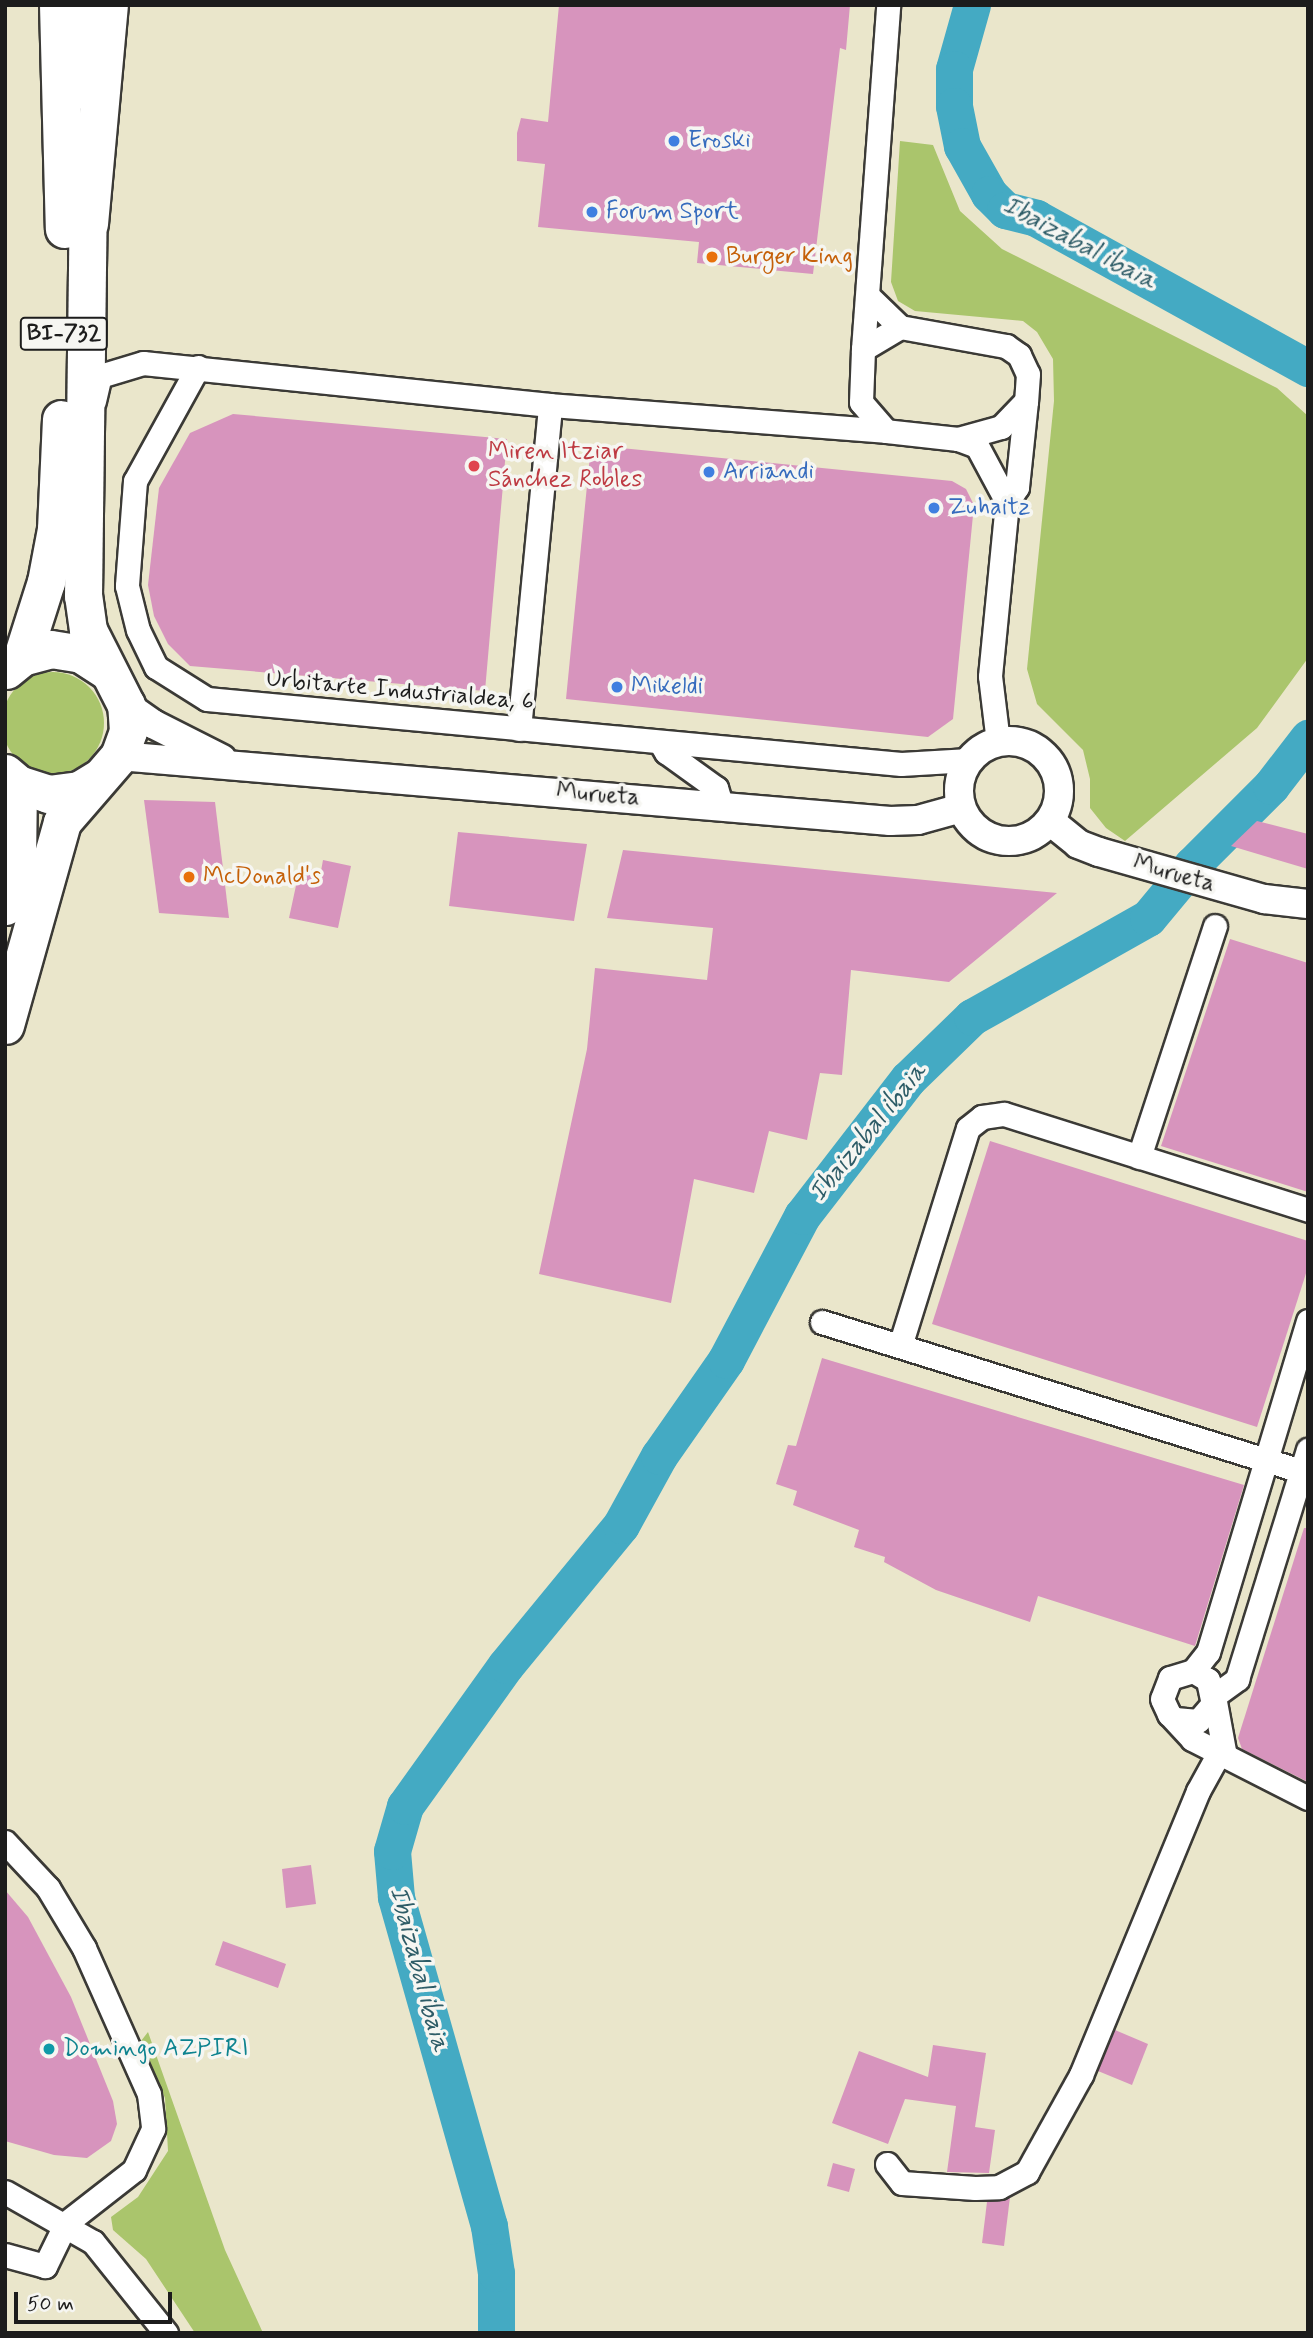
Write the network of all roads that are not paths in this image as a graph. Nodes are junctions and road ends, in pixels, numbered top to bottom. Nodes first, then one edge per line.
1 (59, 5) edge
2 (79, 5) edge
3 (86, 5) edge
4 (109, 5) edge
5 (888, 5) edge
6 (77, 226) junction
7 (868, 296) junction
8 (866, 325) junction
9 (900, 327) junction
10 (863, 349) junction
11 (198, 368) junction
12 (1026, 401) junction
13 (550, 405) junction
14 (886, 431) junction
15 (86, 438) junction
16 (958, 439) junction
17 (1007, 502) junction
18 (14, 664) edge
19 (106, 670) junction
20 (126, 705) junction
21 (519, 729) junction
22 (660, 742) junction
23 (998, 742) junction
24 (969, 760) junction
25 (112, 765) junction
26 (234, 765) junction
27 (12, 779) edge
28 (722, 806) junction
29 (961, 808) junction
30 (1050, 821) junction
31 (1308, 904) edge
32 (5, 906) edge
33 (1215, 926) dead end
34 (5, 1024) edge
35 (1139, 1157) junction
36 (1308, 1210) edge
37 (1308, 1321) edge
38 (822, 1322) dead end
39 (900, 1346) junction
40 (1304, 1461) edge
41 (1265, 1462) junction
42 (1193, 1671) junction
43 (1214, 1696) junction
44 (1175, 1719) junction
45 (1222, 1754) junction
46 (1308, 1798) edge
47 (5, 1842) edge
48 (887, 2164) dead end
49 (5, 2192) edge
50 (66, 2223) junction
51 (5, 2255) edge
52 (166, 2333) edge

1 - 6 highway
2 - 6 main road, BI-732
3 - 6 main road, BI-732
4 - 6 highway
5 - 7 street
6 - 15 main road, BI-732
6 - 18 main road, BI-732
7 - 8 street
7 - 9 street
8 - 9 street
8 - 10 street
9 - 10 street
9 - 12 street
10 - 14 street
11 - 13 street
11 - 15 street
11 - 21 street, Urbitarte Industrialdea, 6
12 - 16 street
12 - 17 street
13 - 14 street
13 - 21 street
14 - 16 street
15 - 19 main road, BI-732
16 - 17 street
17 - 23 street
18 - 19 main road, BI-732
19 - 20 main road, BI-732
20 - 25 main road
20 - 26 street, Murueta
21 - 22 street, Urbitarte Industrialdea, 6
22 - 24 street, Urbitarte Industrialdea, 6
22 - 28 street
23 - 24 street
23 - 30 street
24 - 29 street
25 - 26 street, Murueta
25 - 27 main road
25 - 34 main road
26 - 28 street, Murueta
27 - 32 main road
28 - 29 street, Murueta
29 - 30 street
30 - 31 street, Murueta
33 - 35 street
35 - 36 street
35 - 39 street
37 - 41 street
38 - 39 street
39 - 41 street
40 - 41 street
40 - 43 street
41 - 42 street
42 - 43 street
42 - 44 street
43 - 44 street
43 - 45 street
44 - 45 street
45 - 46 street
45 - 48 street
47 - 50 street
49 - 50 street
50 - 51 street
50 - 52 street

